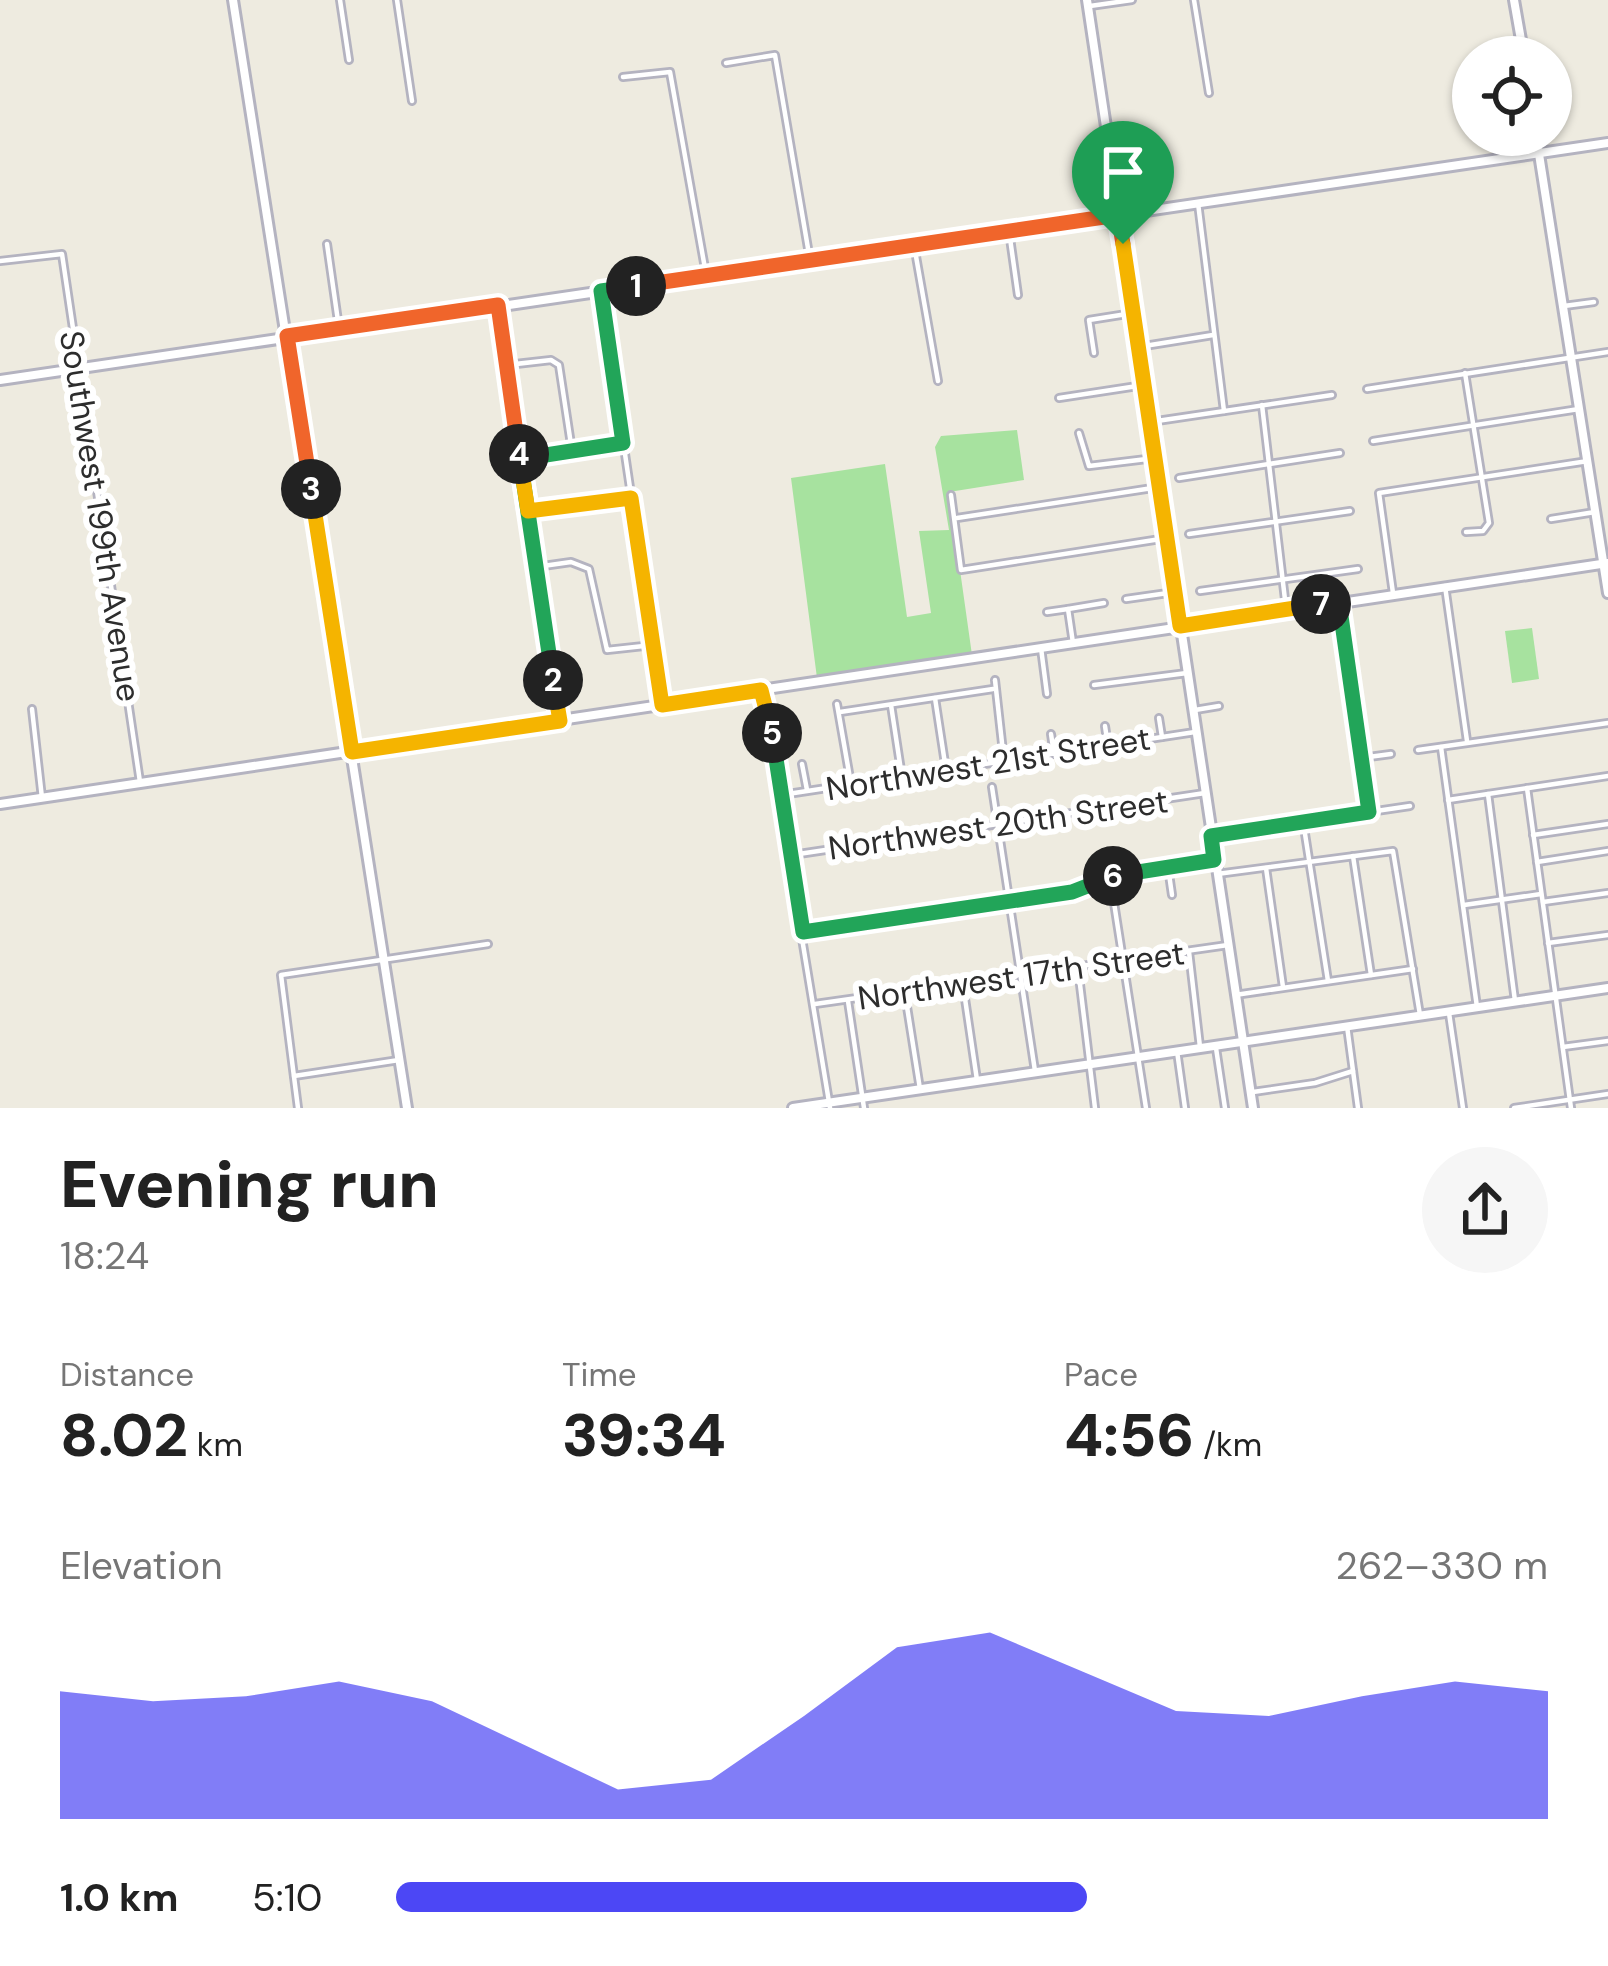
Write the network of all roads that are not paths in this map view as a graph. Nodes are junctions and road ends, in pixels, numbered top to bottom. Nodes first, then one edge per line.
1 (233, 0) edge
2 (340, 0) edge
3 (397, 0) edge
4 (1132, 0) edge
5 (1195, 0) edge
6 (1514, 0) edge
7 (1087, 3) edge
8 (1520, 36) edge
9 (349, 60) dead end
10 (726, 63) dead end
11 (623, 77) dead end
12 (1209, 93) dead end
13 (412, 101) dead end
14 (1608, 143) edge
15 (1572, 148) edge
16 (1519, 156) edge
17 (1539, 156) edge
18 (1198, 203) junction
19 (1118, 215) junction
20 (1009, 231) junction
21 (327, 244) dead end
22 (914, 245) junction
23 (810, 260) junction
24 (0, 261) edge
25 (707, 275) junction
26 (601, 291) junction
27 (1018, 295) dead end
28 (1594, 302) dead end
29 (498, 305) junction
30 (1563, 306) junction
31 (1133, 313) junction
32 (340, 329) junction
33 (1213, 335) junction
34 (287, 336) junction
35 (1138, 347) junction
36 (1094, 352) dead end
37 (1608, 352) edge
38 (1571, 358) junction
39 (507, 364) junction
40 (77, 368) junction
41 (1465, 373) junction
42 (0, 380) edge
43 (938, 381) dead end
44 (1144, 385) junction
45 (1367, 389) dead end
46 (1333, 395) dead end
47 (1059, 398) dead end
48 (1262, 405) junction
49 (1580, 410) junction
50 (1224, 411) junction
51 (1150, 422) junction
52 (1474, 425) junction
53 (1079, 433) dead end
54 (1372, 441) dead end
55 (623, 443) junction
56 (572, 451) junction
57 (1340, 453) dead end
58 (1155, 458) junction
59 (520, 459) junction
60 (1270, 461) junction
61 (1588, 461) junction
62 (1482, 476) junction
63 (1179, 478) dead end
64 (1159, 487) junction
65 (951, 495) dead end
66 (631, 498) junction
67 (528, 511) junction
68 (1350, 511) dead end
69 (1595, 512) junction
70 (954, 518) junction
71 (1551, 519) dead end
72 (1280, 521) junction
73 (1466, 532) dead end
74 (1189, 534) dead end
75 (1167, 538) junction
76 (1606, 564) edge
77 (536, 567) junction
78 (1358, 569) dead end
79 (1283, 581) junction
80 (1445, 586) junction
81 (1200, 591) dead end
82 (1175, 592) junction
83 (1393, 593) junction
84 (1608, 593) edge
85 (1126, 599) dead end
86 (1339, 602) junction
87 (1104, 603) dead end
88 (1068, 609) junction
89 (1286, 610) junction
90 (1047, 612) dead end
91 (1180, 626) junction
92 (1073, 643) junction
93 (653, 646) junction
94 (1041, 648) junction
95 (1187, 673) junction
96 (995, 680) dead end
97 (1094, 686) dead end
98 (993, 689) junction
99 (761, 690) junction
100 (1047, 694) dead end
101 (935, 698) junction
102 (837, 704) dead end
103 (891, 704) junction
104 (662, 705) junction
105 (1219, 706) dead end
106 (32, 710) dead end
107 (1192, 710) junction
108 (840, 712) junction
109 (1159, 718) dead end
110 (560, 721) junction
111 (1608, 723) edge
112 (1105, 726) dead end
113 (1196, 732) junction
114 (1051, 734) dead end
115 (1162, 737) junction
116 (1467, 744) junction
117 (1108, 746) junction
118 (1441, 747) junction
119 (1418, 750) dead end
120 (352, 752) junction
121 (1054, 754) junction
122 (1391, 754) dead end
123 (1361, 758) junction
124 (1004, 761) junction
125 (802, 764) dead end
126 (946, 770) junction
127 (1608, 776) edge
128 (902, 777) junction
129 (140, 782) junction
130 (851, 784) junction
131 (992, 787) dead end
132 (1527, 788) junction
133 (806, 790) junction
134 (1204, 793) junction
135 (781, 794) junction
136 (1489, 794) junction
137 (42, 798) junction
138 (1448, 800) junction
139 (0, 804) edge
140 (1410, 806) dead end
141 (1369, 812) junction
142 (1303, 821) junction
143 (1608, 824) edge
144 (997, 825) junction
145 (1533, 835) junction
146 (1211, 836) junction
147 (1608, 851) edge
148 (792, 854) junction
149 (1353, 855) junction
150 (1214, 860) junction
151 (1310, 861) junction
152 (1537, 862) junction
153 (1168, 867) junction
154 (1266, 868) junction
155 (1216, 874) junction
156 (1111, 877) junction
157 (1608, 893) edge
158 (1541, 894) junction
159 (1172, 895) dead end
160 (1502, 899) junction
161 (1009, 901) junction
162 (1543, 902) junction
163 (1463, 905) junction
164 (803, 932) junction
165 (1608, 935) edge
166 (1549, 943) junction
167 (488, 944) dead end
168 (1228, 945) junction
169 (1189, 951) junction
170 (383, 959) junction
171 (1123, 961) junction
172 (1078, 968) junction
173 (1413, 969) junction
174 (1371, 975) junction
175 (1020, 976) junction
176 (1328, 981) junction
177 (963, 985) junction
178 (1283, 987) junction
179 (1608, 988) edge
180 (905, 993) junction
181 (1235, 995) junction
182 (1556, 996) junction
183 (848, 999) junction
184 (1515, 1001) junction
185 (815, 1004) junction
186 (1478, 1007) junction
187 (1449, 1011) junction
188 (1420, 1015) junction
189 (1346, 1026) junction
190 (1243, 1041) junction
191 (1608, 1041) edge
192 (1216, 1045) junction
193 (1200, 1047) junction
194 (1563, 1047) junction
195 (1177, 1051) junction
196 (1139, 1056) junction
197 (399, 1060) junction
198 (1092, 1063) junction
199 (1035, 1071) junction
200 (1353, 1071) junction
201 (294, 1076) junction
202 (977, 1080) junction
203 (920, 1089) junction
204 (1251, 1092) junction
205 (1608, 1094) edge
206 (863, 1103) edge
207 (1571, 1104) edge
208 (830, 1105) edge
209 (298, 1108) edge
210 (407, 1108) edge
211 (794, 1108) edge
212 (1095, 1108) edge
213 (1146, 1108) edge
214 (1185, 1108) edge
215 (1225, 1108) edge
216 (1253, 1108) edge
217 (1358, 1108) edge
218 (1462, 1108) edge
219 (1514, 1108) edge

1 - 34 street
2 - 9 street
3 - 13 street
4 - 7 street
5 - 12 street
6 - 8 street
7 - 19 street
10 - 23 street
11 - 25 street
14 - 15 street
16 - 18 street
17 - 30 street
18 - 19 street
18 - 33 street
19 - 20 street
19 - 31 street
20 - 22 street
20 - 27 street
21 - 32 street
22 - 23 street
22 - 43 street
23 - 25 street
24 - 40 street, Southwest 199th Avenue
25 - 26 street
26 - 29 street
26 - 55 street
28 - 30 street
29 - 32 street
29 - 39 street
30 - 38 street
31 - 35 street
31 - 36 street
32 - 34 street
33 - 35 street
33 - 50 street
34 - 40 street
34 - 120 street
35 - 44 street
37 - 38 street
38 - 41 street
38 - 49 street
39 - 56 street
39 - 59 street
40 - 42 street
40 - 129 street, Southwest 199th Avenue
41 - 45 street
41 - 52 street
44 - 47 street
44 - 51 street
46 - 48 street
48 - 50 street
48 - 60 street
49 - 52 street
49 - 61 street
50 - 51 street
51 - 58 street
52 - 54 street
52 - 62 street
53 - 58 street
55 - 56 street
55 - 66 street
56 - 59 street
57 - 60 street
58 - 64 street
59 - 67 street
60 - 63 street
60 - 72 street
61 - 62 street
61 - 69 street
62 - 73 street
62 - 83 street
64 - 70 street
64 - 75 street
65 - 70 street
66 - 67 street
66 - 93 street
67 - 77 street
68 - 72 street
69 - 71 street
69 - 76 street
70 - 75 street
72 - 74 street
72 - 79 street
75 - 82 street
76 - 80 street
76 - 84 street
77 - 93 street
77 - 110 street
78 - 79 street
79 - 81 street
79 - 89 street
80 - 83 street
80 - 116 street
82 - 85 street
82 - 91 street
83 - 86 street
86 - 89 street
86 - 123 street
87 - 88 street
88 - 90 street
88 - 92 street
89 - 91 street
91 - 92 street
91 - 95 street
92 - 94 street
93 - 104 street
94 - 99 street
94 - 100 street
95 - 97 street
95 - 107 street
96 - 98 street
98 - 101 street
98 - 124 street
99 - 104 street
99 - 135 street
101 - 103 street
101 - 126 street
102 - 108 street
103 - 108 street
103 - 128 street
104 - 110 street
105 - 107 street
106 - 137 street
107 - 113 street
108 - 130 street
109 - 115 street
110 - 120 street
111 - 116 street
112 - 117 street
113 - 115 street, Northwest 21st Street
113 - 134 street
114 - 121 street
115 - 117 street, Northwest 21st Street
116 - 118 street
117 - 121 street, Northwest 21st Street
118 - 119 street
118 - 138 street
120 - 129 street
120 - 170 street
121 - 124 street, Northwest 21st Street
122 - 123 street
123 - 141 street
124 - 126 street, Northwest 21st Street
125 - 133 street
126 - 128 street, Northwest 21st Street
127 - 132 street
128 - 130 street, Northwest 21st Street
129 - 137 street
130 - 133 street, Northwest 21st Street
131 - 144 street
132 - 136 street
132 - 145 street
133 - 135 street, Northwest 21st Street
134 - 144 street, Northwest 20th Street
134 - 146 street
135 - 148 street
136 - 138 street
136 - 160 street
137 - 139 street
138 - 163 street
140 - 141 street
141 - 142 street
142 - 146 street
142 - 151 street
143 - 145 street
144 - 148 street, Northwest 20th Street
144 - 161 street
145 - 152 street
146 - 150 street
147 - 152 street
148 - 164 street
149 - 151 street
149 - 173 street
149 - 174 street
150 - 153 street
150 - 155 street
151 - 154 street
151 - 176 street
152 - 158 street
153 - 156 street
153 - 159 street
154 - 155 street
154 - 178 street
155 - 168 street
156 - 161 street
156 - 171 street
157 - 162 street
158 - 160 street
158 - 162 street
160 - 163 street
160 - 184 street
161 - 164 street
161 - 175 street
162 - 166 street
163 - 186 street
164 - 185 street
165 - 166 street
166 - 182 street
167 - 170 street
168 - 169 street, Northwest 17th Street
168 - 181 street
169 - 171 street, Northwest 17th Street
169 - 193 street
170 - 197 street
170 - 201 street
171 - 172 street, Northwest 17th Street
171 - 196 street
172 - 175 street, Northwest 17th Street
172 - 198 street
173 - 174 street
173 - 188 street
174 - 176 street
175 - 177 street, Northwest 17th Street
175 - 199 street
176 - 178 street
177 - 180 street, Northwest 17th Street
177 - 202 street
178 - 181 street
179 - 182 street
180 - 183 street, Northwest 17th Street
180 - 203 street
181 - 190 street
182 - 184 street
182 - 194 street
183 - 185 street, Northwest 17th Street
183 - 206 street
184 - 186 street
185 - 208 street
186 - 187 street
187 - 188 street
187 - 218 street
188 - 189 street
189 - 190 street
189 - 200 street
190 - 192 street
190 - 204 street
191 - 194 street
192 - 193 street
192 - 215 street
193 - 195 street
194 - 207 street
195 - 196 street
195 - 214 street
196 - 198 street
196 - 213 street
197 - 201 street
197 - 210 street
198 - 199 street
198 - 212 street
199 - 202 street
200 - 204 street
200 - 217 street
201 - 209 street
202 - 203 street
203 - 206 street
204 - 216 street
205 - 207 street
206 - 208 street
207 - 219 street
208 - 211 street

